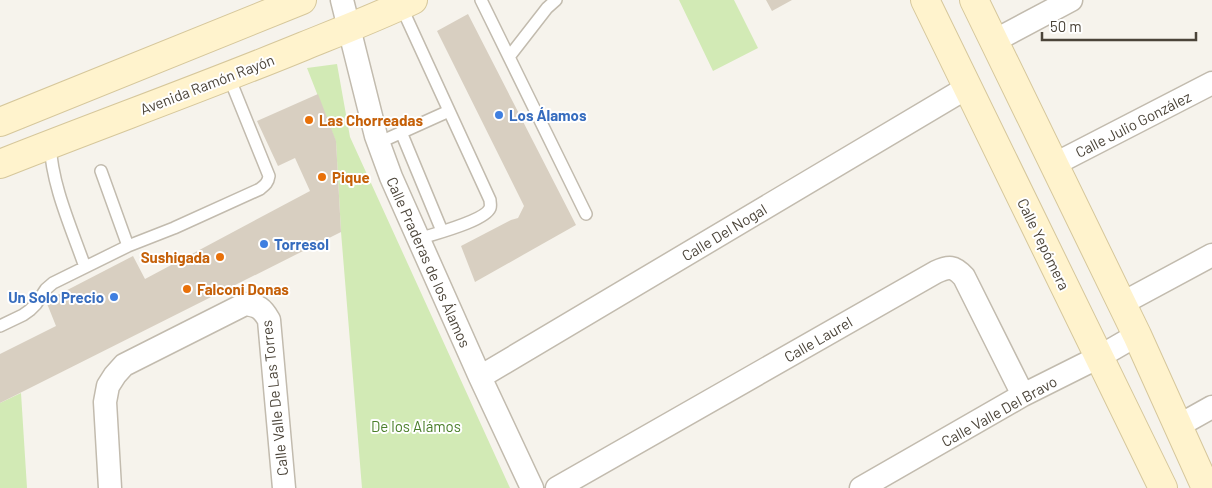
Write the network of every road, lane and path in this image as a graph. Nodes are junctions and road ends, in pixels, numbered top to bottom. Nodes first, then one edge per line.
1 (302, 0) edge
2 (342, 0) edge
3 (481, 0) edge
4 (556, 0) edge
5 (925, 0) edge
6 (974, 0) edge
7 (1071, 0) edge
8 (407, 3) edge
9 (349, 28) junction
10 (994, 41) junction
11 (509, 57) junction
12 (229, 77) junction
13 (1212, 83) edge
14 (968, 87) junction
15 (449, 110) junction
16 (0, 122) edge
17 (401, 132) junction
18 (378, 143) junction
19 (50, 144) junction
20 (0, 164) edge
21 (1054, 165) junction
22 (101, 172) dead end
23 (586, 214) dead end
24 (442, 231) junction
25 (419, 239) junction
26 (128, 246) junction
27 (1212, 255) edge
28 (85, 267) junction
29 (1121, 304) junction
30 (0, 326) edge
31 (1137, 335) junction
32 (1099, 356) junction
33 (480, 377) junction
34 (1024, 395) junction
35 (1212, 407) edge
36 (1178, 426) junction
37 (110, 488) edge
38 (284, 488) edge
39 (532, 488) edge
40 (557, 488) edge
41 (861, 488) edge
42 (1163, 488) edge
43 (1206, 488) edge

1 - 16 main road
2 - 9 street, Calle Praderas de los Álamos
3 - 11 lane
4 - 11 lane
5 - 14 main road, Calle Yepómera
6 - 10 main road
7 - 10 street
8 - 9 main road, Avenida Ramón Rayón
8 - 15 lane
9 - 12 main road, Avenida Ramón Rayón
9 - 18 street, Calle Praderas de los Álamos
10 - 21 main road
11 - 23 lane
12 - 19 main road, Avenida Ramón Rayón
12 - 26 lane
13 - 21 street, Calle Julio González
14 - 32 main road, Calle Yepómera
14 - 33 street, Calle Del Nogal
15 - 17 lane
15 - 24 lane
17 - 18 lane
17 - 24 lane
18 - 25 street, Calle Praderas de los Álamos
19 - 20 main road, Avenida Ramón Rayón
19 - 28 lane
21 - 29 main road
22 - 26 lane
24 - 25 lane
25 - 33 street, Calle Praderas de los Álamos
26 - 28 lane
27 - 29 street
28 - 30 lane
29 - 31 main road
31 - 32 street, Calle Valle Del Bravo
31 - 36 main road
32 - 34 street, Calle Valle Del Bravo
32 - 42 main road, Calle Yepómera
33 - 39 street, Calle Praderas de los Álamos
34 - 40 street, Calle Laurel
34 - 41 street, Calle Valle Del Bravo
35 - 36 street
36 - 43 main road
37 - 38 street, Calle Valle De Las Torres

